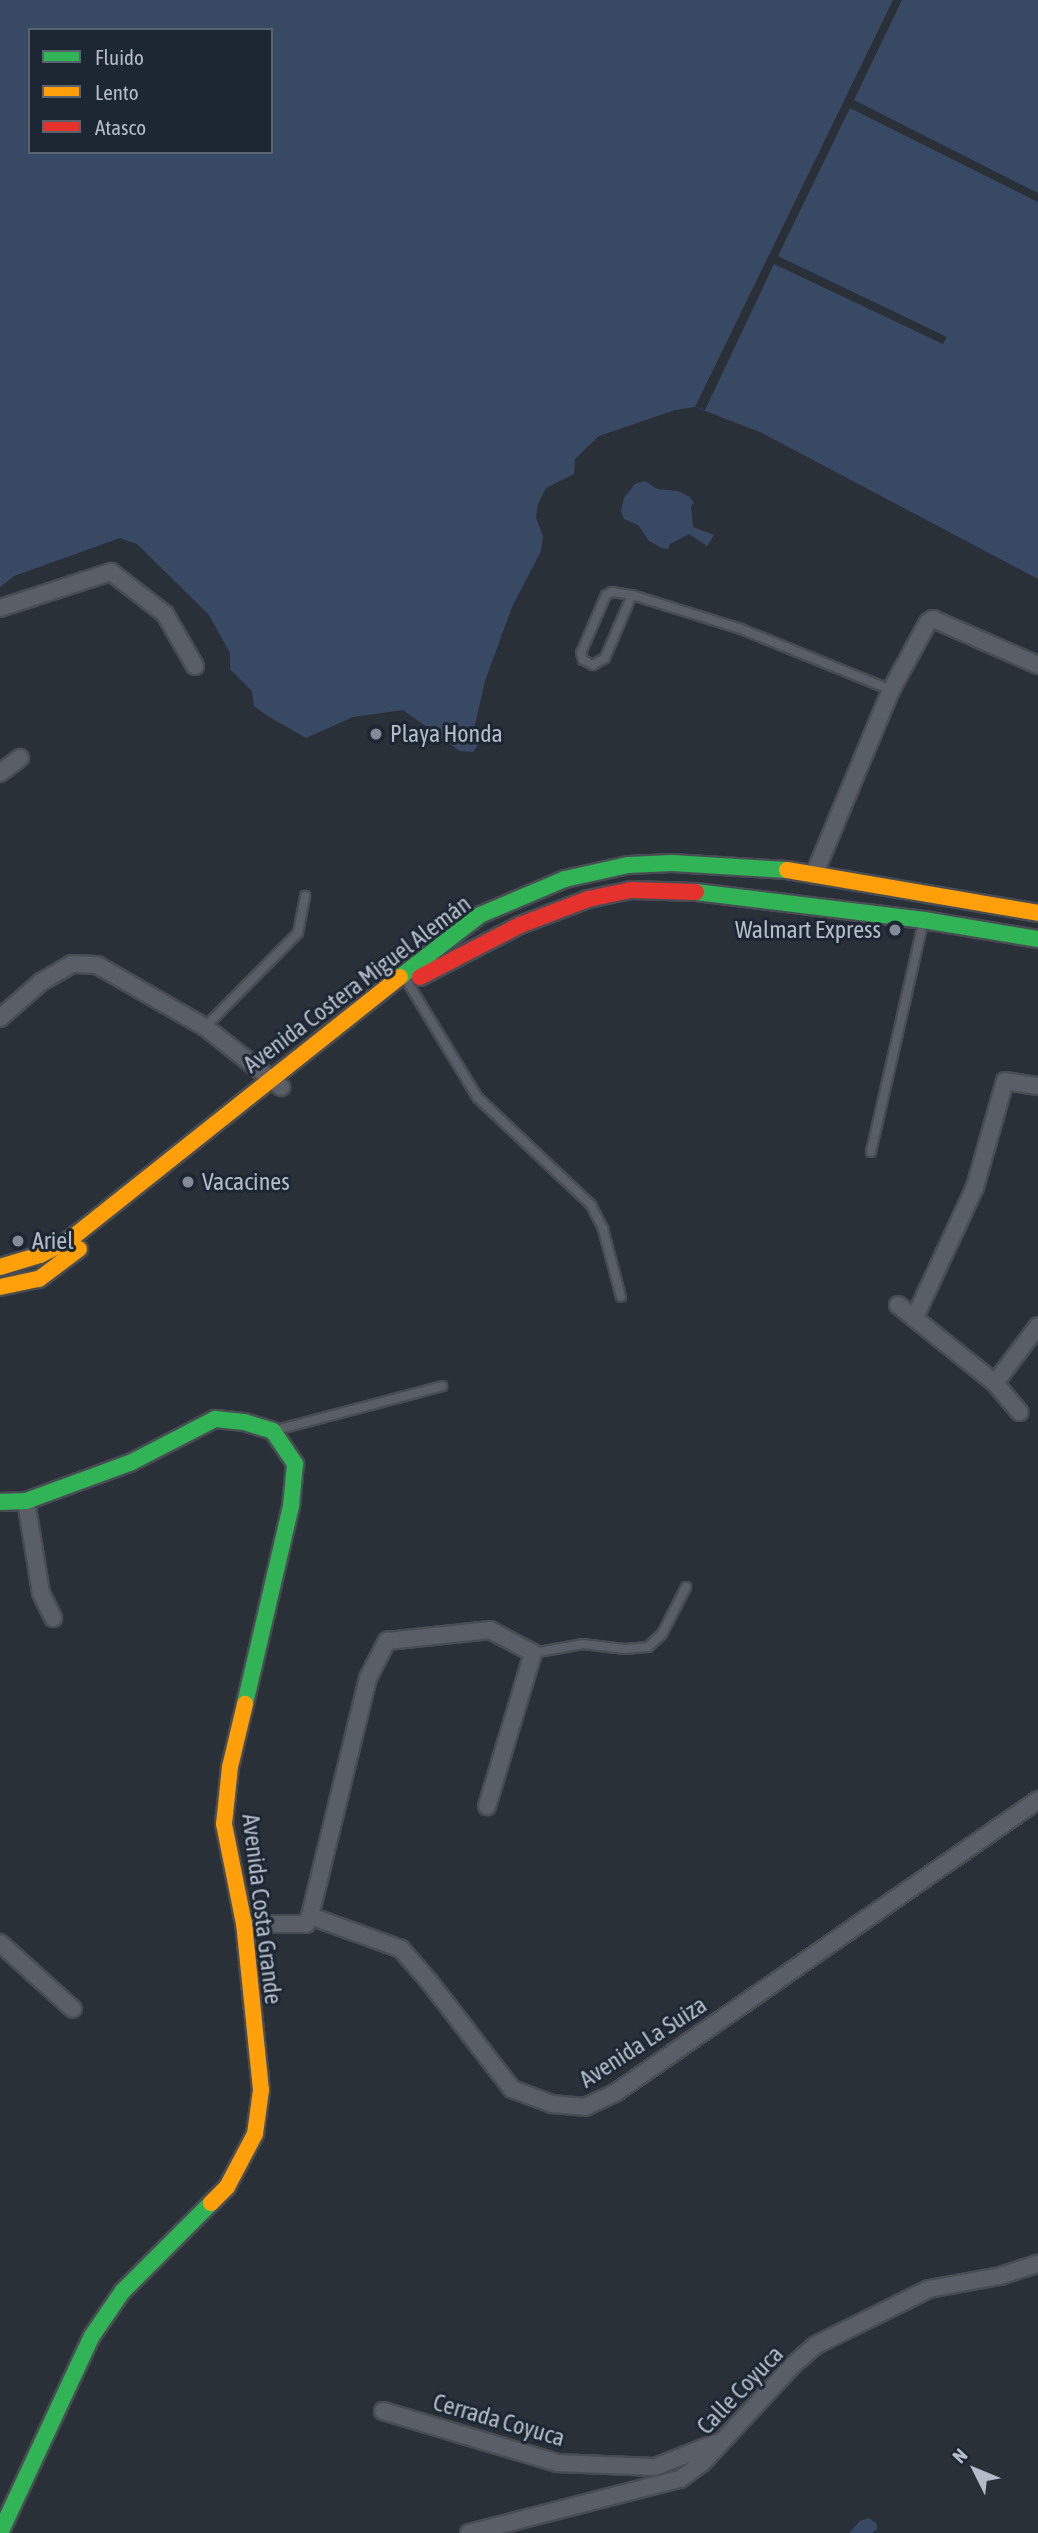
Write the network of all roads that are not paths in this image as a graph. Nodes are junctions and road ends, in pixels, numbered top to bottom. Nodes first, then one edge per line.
1 (632, 595) junction
2 (0, 608) edge
3 (1038, 665) edge
4 (195, 666) dead end
5 (891, 690) junction
6 (20, 758) dead end
7 (0, 773) edge
8 (814, 875) junction
9 (305, 896) dead end
10 (1038, 913) edge
11 (924, 920) junction
12 (1038, 939) edge
13 (408, 983) junction
14 (0, 1018) edge
15 (205, 1027) junction
16 (276, 1082) junction
17 (1038, 1086) edge
18 (871, 1152) dead end
19 (0, 1267) edge
20 (0, 1287) edge
21 (621, 1297) dead end
22 (898, 1305) dead end
23 (915, 1317) junction
24 (1038, 1326) edge
25 (995, 1383) junction
26 (442, 1386) dead end
27 (1019, 1412) dead end
28 (273, 1431) junction
29 (0, 1502) edge
30 (26, 1502) junction
31 (686, 1587) dead end
32 (53, 1618) dead end
33 (533, 1653) junction
34 (1038, 1800) edge
35 (487, 1806) dead end
36 (310, 1916) junction
37 (244, 1924) junction
38 (0, 1943) edge
39 (73, 2009) dead end
40 (1038, 2263) edge
41 (383, 2411) dead end
42 (724, 2439) junction
43 (0, 2533) edge
44 (469, 2533) edge

1 - 1 lane
1 - 5 lane
2 - 4 street
3 - 5 street
5 - 8 street
6 - 7 street
8 - 10 main road, Avenida Costera Miguel Alemán
8 - 16 main road, Avenida Costera Miguel Alemán
9 - 15 lane
11 - 12 main road, Avenida Costera Miguel Alemán
11 - 13 main road, Avenida Costera Miguel Alemán
11 - 18 lane
13 - 16 main road, Avenida Costera Miguel Alemán
13 - 21 lane
14 - 15 street
15 - 16 street
16 - 19 main road, Avenida Costera Miguel Alemán
16 - 20 main road, Avenida Costera Miguel Alemán
17 - 23 street
22 - 23 street
23 - 25 street
24 - 25 street
25 - 27 street
26 - 28 lane
28 - 30 main road
28 - 37 main road, Avenida Costa Grande
29 - 30 main road
30 - 32 street
31 - 33 lane
33 - 35 street
33 - 36 street
34 - 36 street, Avenida La Suiza
36 - 37 street
37 - 43 main road, Avenida Costa Grande
38 - 39 street
40 - 42 street, Calle Coyuca
41 - 42 street, Cerrada Coyuca
42 - 44 street, Calle Coyuca

